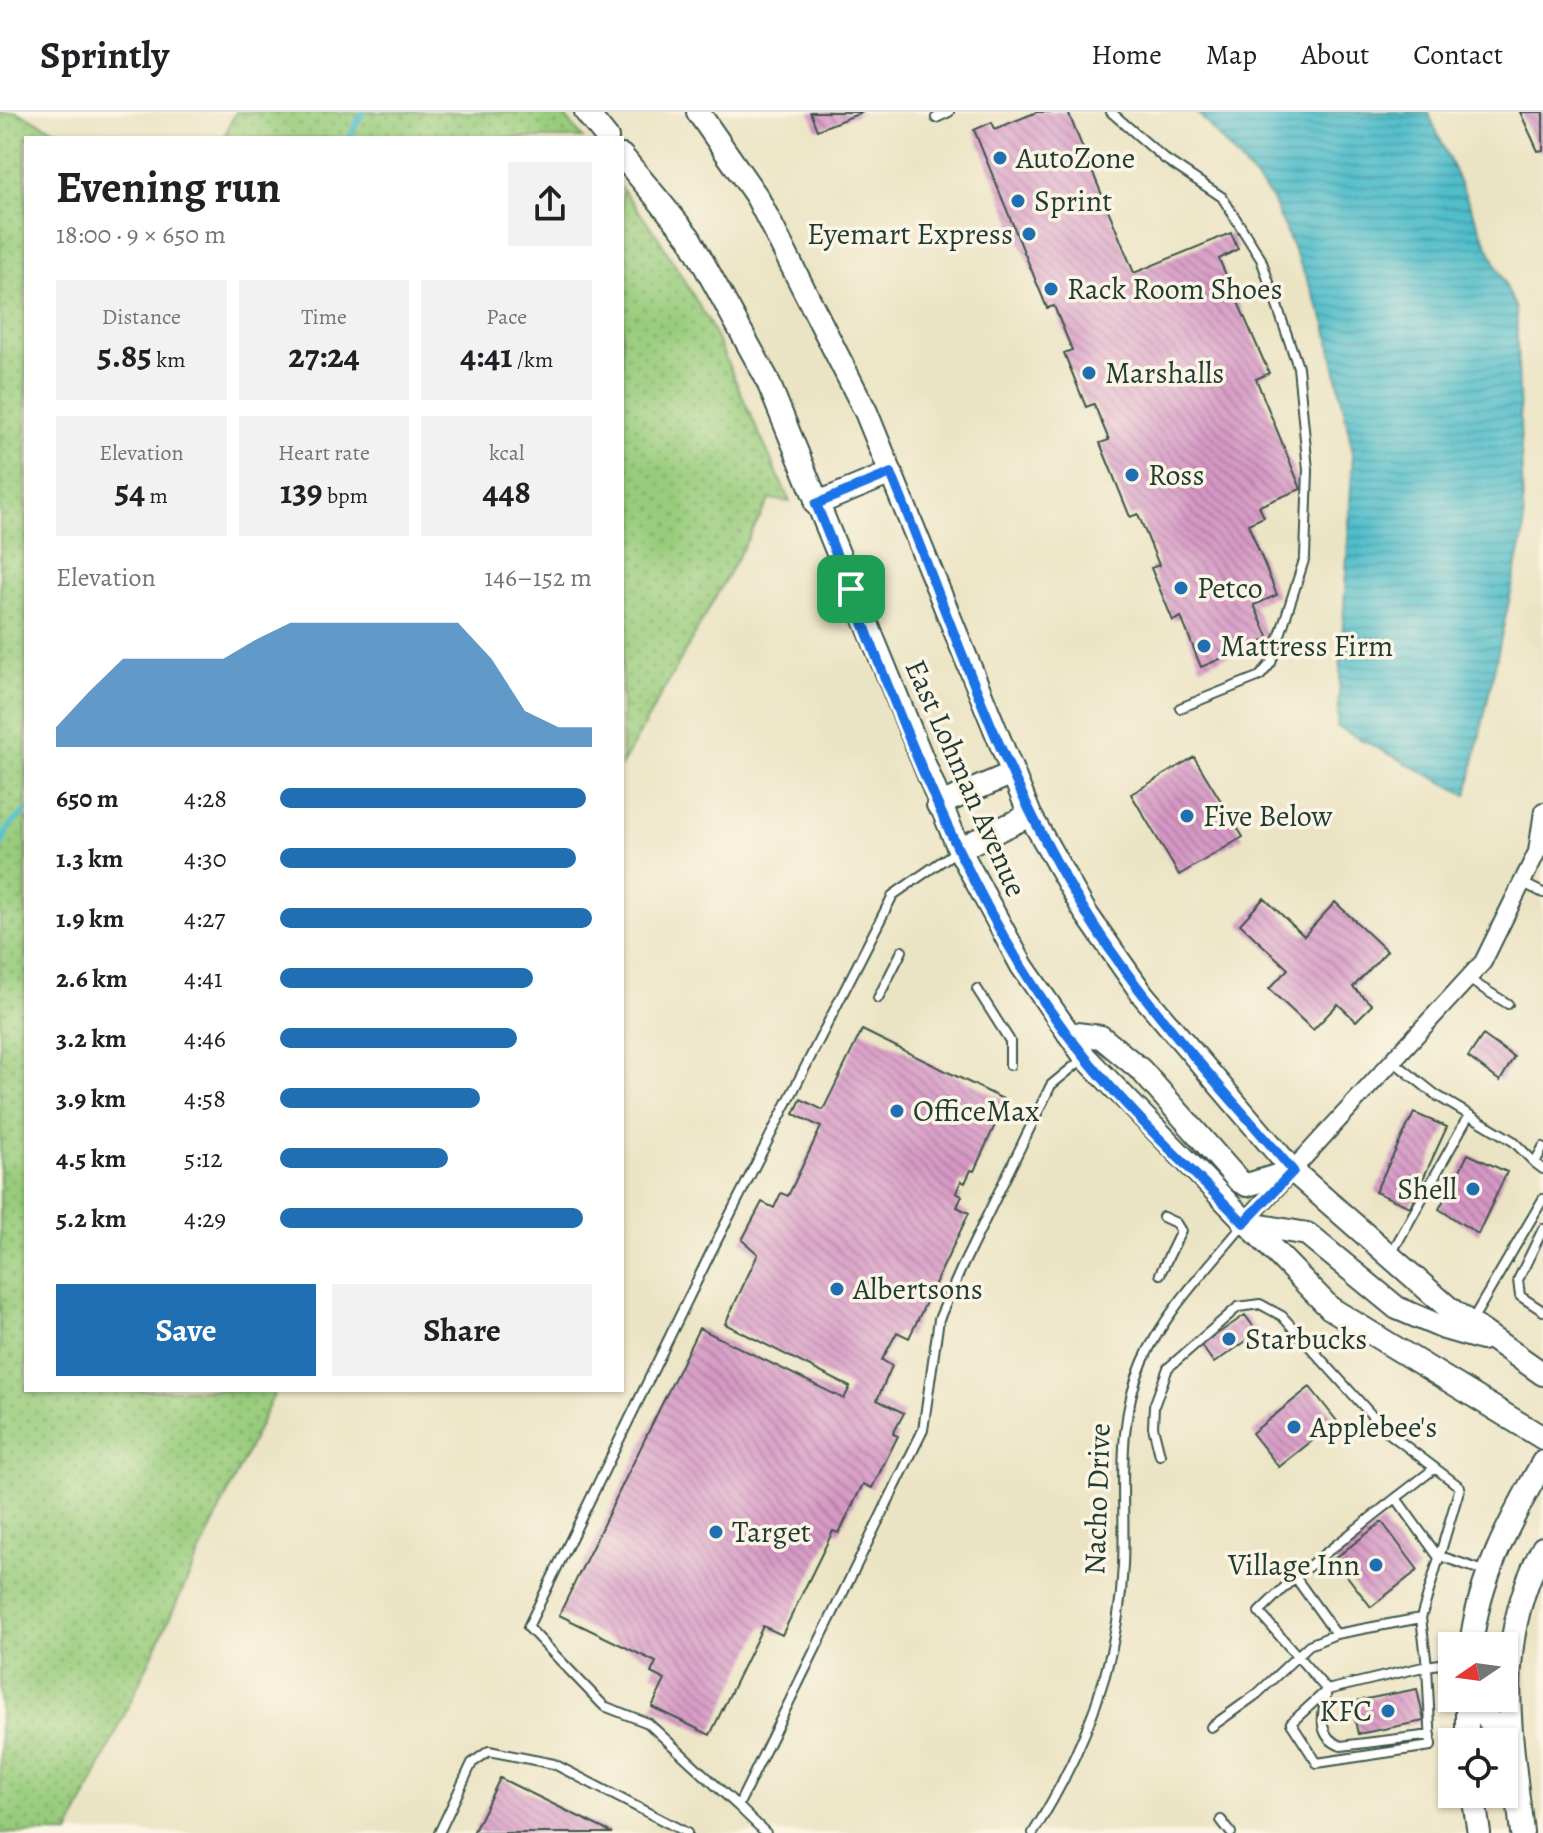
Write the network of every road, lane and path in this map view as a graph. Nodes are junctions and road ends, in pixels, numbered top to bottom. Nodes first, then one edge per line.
1 (586, 112) edge
2 (698, 112) edge
3 (949, 112) edge
4 (1111, 112) edge
5 (936, 118) dead end
6 (605, 136) edge
7 (624, 159) edge
8 (891, 473) junction
9 (816, 504) junction
10 (1180, 708) dead end
11 (1013, 773) junction
12 (938, 805) junction
13 (1543, 811) edge
14 (1030, 815) junction
15 (959, 849) junction
16 (1523, 883) junction
17 (1543, 893) edge
18 (902, 951) dead end
19 (1468, 979) junction
20 (977, 989) dead end
21 (878, 998) dead end
22 (1508, 1004) dead end
23 (1068, 1033) junction
24 (1085, 1057) junction
25 (1393, 1061) junction
26 (1010, 1065) dead end
27 (1469, 1115) junction
28 (1543, 1147) edge
29 (1539, 1166) edge
30 (1293, 1171) junction
31 (1543, 1199) edge
32 (1163, 1217) dead end
33 (1531, 1220) junction
34 (1244, 1223) junction
35 (1543, 1228) edge
36 (1390, 1256) junction
37 (1160, 1274) dead end
38 (1543, 1311) edge
39 (1470, 1323) junction
40 (1502, 1345) junction
41 (1543, 1374) edge
42 (1543, 1438) edge
43 (1160, 1455) dead end
44 (1543, 1462) edge
45 (1435, 1468) junction
46 (1396, 1498) junction
47 (1437, 1555) junction
48 (1540, 1562) edge
49 (1488, 1572) junction
50 (1295, 1577) junction
51 (1421, 1618) junction
52 (1473, 1632) edge
53 (1336, 1634) junction
54 (1298, 1656) junction
55 (1438, 1664) edge
56 (1427, 1666) junction
57 (1327, 1690) junction
58 (1485, 1712) edge
59 (1211, 1727) dead end
60 (1503, 1728) edge
61 (1511, 1728) edge
62 (1431, 1735) junction
63 (1518, 1796) edge
64 (738, 1806) junction
65 (1475, 1808) edge
66 (1221, 1820) dead end
67 (439, 1833) edge
68 (687, 1833) edge
69 (766, 1833) edge
70 (1033, 1833) edge
71 (1231, 1833) edge
72 (1479, 1833) edge
73 (1522, 1833) edge

1 - 6 main road
2 - 8 main road, East Lohman Avenue
3 - 5 lane
4 - 10 lane
7 - 9 main road, East Lohman Avenue
8 - 9 main road
8 - 11 main road, East Lohman Avenue
9 - 12 main road, East Lohman Avenue
11 - 12 main road
11 - 14 main road, East Lohman Avenue
12 - 15 main road, East Lohman Avenue
13 - 16 street, Nacho Drive
14 - 15 main road
14 - 30 main road, East Lohman Avenue
15 - 23 main road, East Lohman Avenue
15 - 64 lane
16 - 17 lane
16 - 19 street, Nacho Drive
18 - 21 lane
19 - 22 lane
19 - 25 street, Nacho Drive
20 - 26 lane
23 - 24 main road, East Lohman Avenue
23 - 30 main road
24 - 34 main road, East Lohman Avenue
24 - 64 lane
25 - 27 lane
25 - 30 street, Nacho Drive
27 - 29 lane
27 - 36 lane
28 - 29 lane
30 - 34 street, Nacho Drive
30 - 36 main road, East Lohman Avenue
31 - 33 lane
32 - 37 lane
33 - 35 lane
33 - 39 lane
34 - 40 main road
34 - 42 main road, East Lohman Avenue
34 - 70 lane, Nacho Drive
35 - 38 lane
36 - 39 main road, East Lohman Avenue
39 - 40 main road, East Lohman Avenue
40 - 41 main road, East Lohman Avenue
43 - 45 lane
44 - 49 main road
45 - 46 lane
45 - 47 lane
46 - 47 lane
46 - 50 lane
47 - 49 lane
47 - 51 lane
48 - 61 main road
49 - 52 main road
50 - 53 lane
50 - 54 lane
51 - 53 lane
51 - 56 lane
53 - 54 lane
54 - 57 lane
54 - 59 lane
55 - 56 lane
56 - 57 lane
56 - 62 lane
57 - 62 lane
57 - 62 lane
58 - 60 main road
63 - 73 main road
64 - 69 lane
65 - 72 main road
66 - 71 lane
67 - 68 lane

